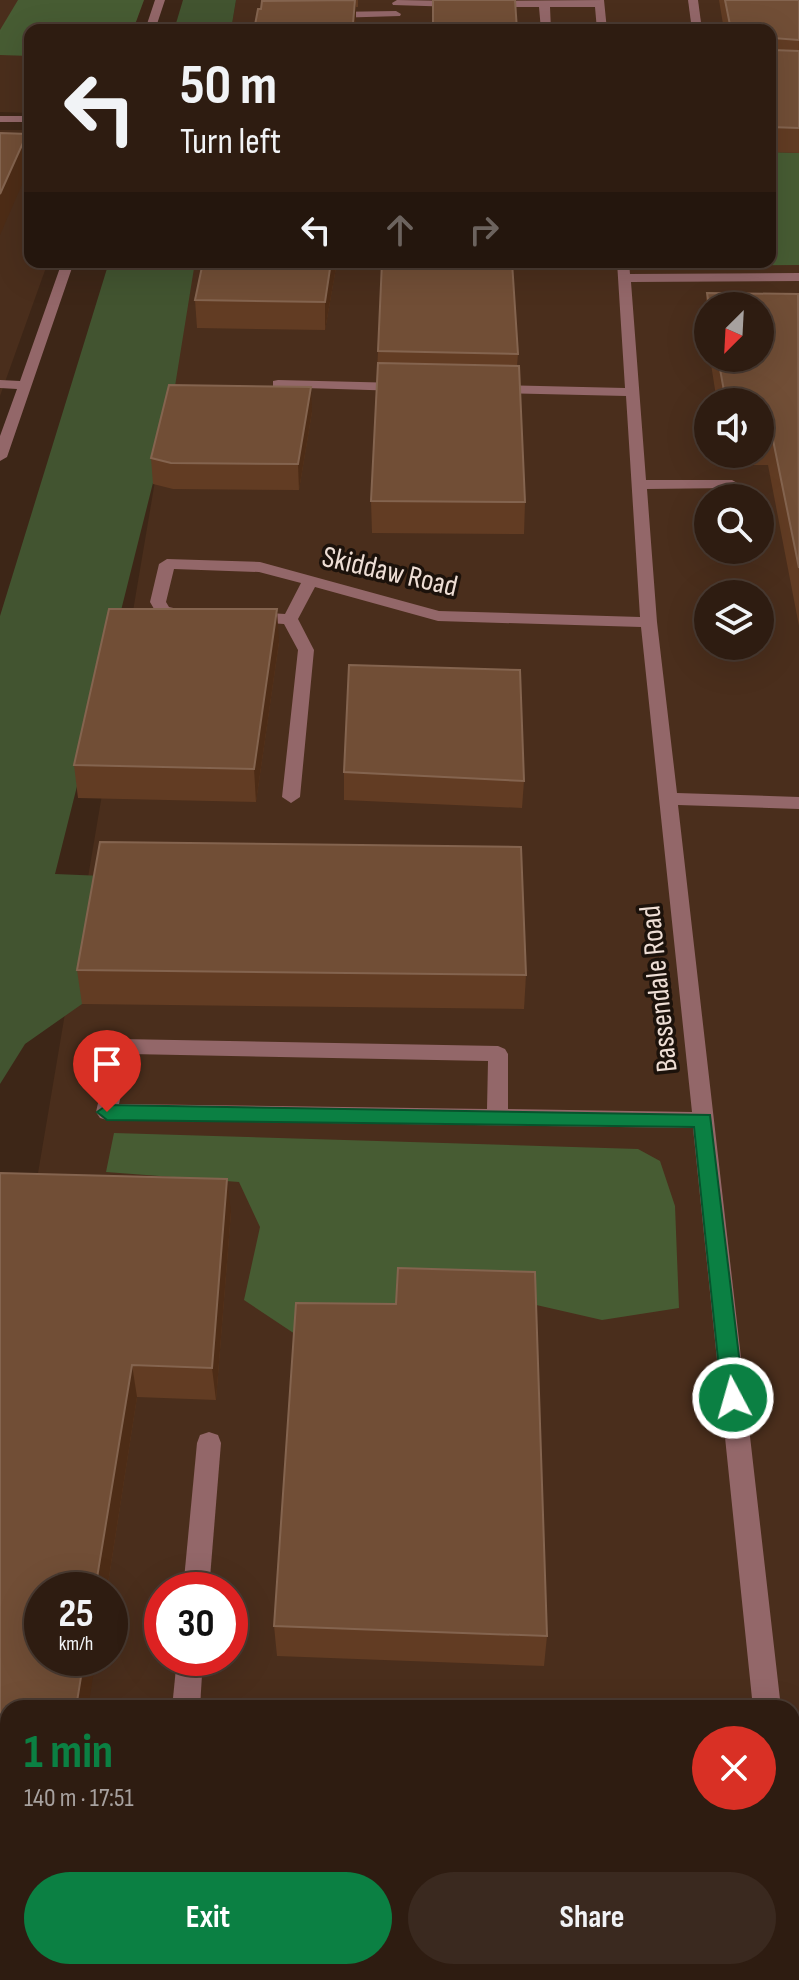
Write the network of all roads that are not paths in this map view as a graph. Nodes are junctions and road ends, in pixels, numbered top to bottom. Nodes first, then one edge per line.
1 (160, 0) edge
2 (693, 0) edge
3 (480, 2) edge
4 (544, 2) edge
5 (600, 2) edge
6 (466, 4) edge
7 (396, 10) edge
8 (324, 19) edge
9 (152, 24) edge
10 (546, 24) edge
11 (602, 24) edge
12 (696, 24) edge
13 (0, 119) edge
14 (24, 119) edge
15 (66, 268) edge
16 (624, 270) edge
17 (799, 277) edge
18 (0, 384) edge
19 (278, 384) edge
20 (24, 385) junction
21 (417, 387) edge
22 (478, 389) edge
23 (633, 392) junction
24 (0, 457) edge
25 (694, 484) edge
26 (639, 485) junction
27 (310, 581) junction
28 (205, 616) edge
29 (233, 617) edge
30 (290, 619) junction
31 (649, 622) junction
32 (291, 797) dead end
33 (668, 799) junction
34 (799, 803) edge
35 (497, 1118) junction
36 (703, 1120) junction
37 (209, 1443) dead end
38 (198, 1572) edge
39 (189, 1676) edge
40 (187, 1700) edge
41 (766, 1700) edge

1 - 9 street
2 - 12 street
3 - 4 street
4 - 5 street
4 - 10 street
5 - 11 street
6 - 7 street
7 - 8 street
13 - 14 street
15 - 20 street
16 - 17 street
16 - 23 street, Bassendale Road
18 - 20 street
19 - 21 street
20 - 24 street
22 - 23 street
23 - 26 street, Bassendale Road
25 - 26 street
26 - 31 street, Bassendale Road
27 - 28 street, Skiddaw Road
27 - 30 street
27 - 31 street, Skiddaw Road
29 - 30 street
30 - 32 street
31 - 33 street, Bassendale Road
33 - 34 street
33 - 36 street, Bassendale Road
35 - 35 street
35 - 36 street
36 - 41 street, Bassendale Road
37 - 38 street
39 - 40 street

